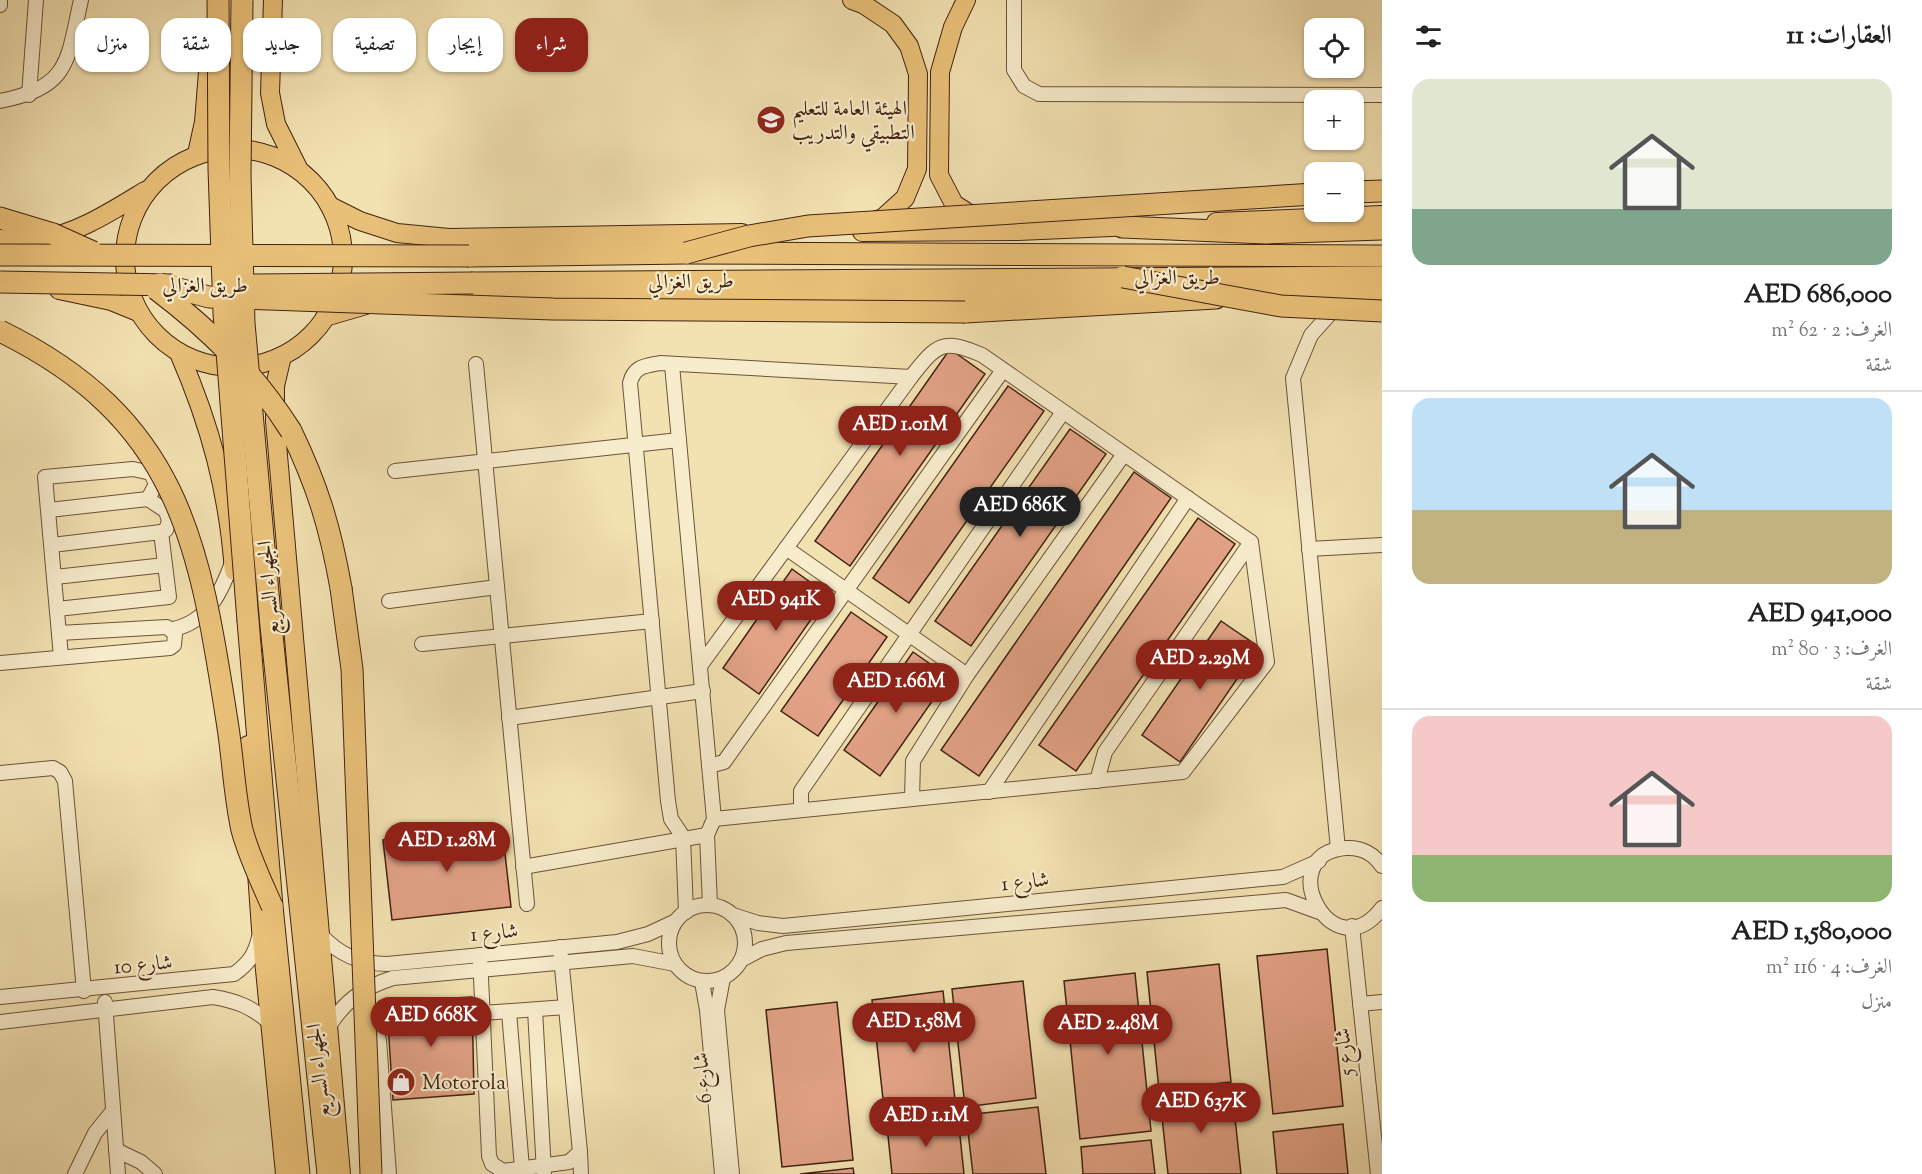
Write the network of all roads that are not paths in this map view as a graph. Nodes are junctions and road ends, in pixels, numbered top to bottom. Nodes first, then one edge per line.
1 (0, 0) edge
2 (36, 0) edge
3 (81, 0) edge
4 (210, 0) edge
5 (218, 0) edge
6 (242, 0) edge
7 (273, 0) edge
8 (852, 0) edge
9 (966, 0) edge
10 (1014, 0) edge
11 (0, 5) edge
12 (29, 95) junction
13 (1382, 95) edge
14 (0, 101) edge
15 (197, 154) junction
16 (299, 170) junction
17 (149, 188) junction
18 (1382, 191) edge
19 (1364, 192) edge
20 (1304, 195) edge
21 (330, 206) junction
22 (1382, 215) edge
23 (0, 218) edge
24 (1122, 227) junction
25 (1382, 229) edge
26 (1018, 231) junction
27 (843, 232) junction
28 (0, 239) edge
29 (686, 253) junction
30 (0, 255) edge
31 (1382, 256) edge
32 (1123, 277) junction
33 (1382, 277) edge
34 (0, 282) edge
35 (160, 284) junction
36 (0, 291) edge
37 (1347, 292) junction
38 (1382, 292) edge
39 (1382, 311) edge
40 (138, 312) junction
41 (325, 317) junction
42 (0, 331) edge
43 (179, 353) junction
44 (282, 356) junction
45 (477, 364) dead end
46 (672, 365) junction
47 (1003, 370) junction
48 (911, 377) junction
49 (1064, 412) junction
50 (679, 440) junction
51 (636, 445) junction
52 (1124, 454) junction
53 (486, 463) junction
54 (395, 471) dead end
55 (1188, 498) junction
56 (148, 499) junction
57 (50, 510) junction
58 (161, 532) junction
59 (1251, 542) junction
60 (52, 545) junction
61 (1382, 546) edge
62 (786, 548) junction
63 (1310, 549) junction
64 (233, 560) junction
65 (165, 565) junction
66 (55, 577) junction
67 (497, 587) junction
68 (846, 591) junction
69 (389, 601) dead end
70 (57, 609) junction
71 (652, 621) junction
72 (173, 629) junction
73 (59, 633) junction
74 (908, 634) junction
75 (501, 636) junction
76 (422, 644) dead end
77 (61, 657) junction
78 (0, 663) edge
79 (700, 666) junction
80 (967, 675) junction
81 (702, 691) junction
82 (658, 697) junction
83 (509, 718) junction
84 (709, 766) junction
85 (0, 773) edge
86 (1097, 781) junction
87 (989, 792) junction
88 (912, 799) junction
89 (801, 810) junction
90 (714, 819) junction
91 (706, 834) junction
92 (683, 837) junction
93 (1338, 849) junction
94 (1319, 861) junction
95 (1381, 864) edge
96 (523, 867) junction
97 (527, 904) dead end
98 (710, 905) junction
99 (272, 906) junction
100 (1382, 908) edge
101 (1319, 912) junction
102 (733, 915) junction
103 (681, 916) junction
104 (1352, 926) junction
105 (261, 929) junction
106 (320, 934) junction
107 (560, 947) junction
108 (480, 955) junction
109 (741, 960) junction
110 (562, 963) junction
111 (675, 964) junction
112 (482, 970) junction
113 (723, 978) junction
114 (702, 982) junction
115 (104, 988) junction
116 (84, 991) junction
117 (0, 997) edge
118 (1382, 1002) edge
119 (1360, 1004) junction
120 (343, 1006) junction
121 (566, 1007) junction
122 (105, 1009) junction
123 (536, 1010) junction
124 (509, 1012) junction
125 (483, 1013) junction
126 (0, 1022) edge
127 (270, 1023) junction
128 (328, 1028) junction
129 (383, 1088) junction
130 (112, 1112) junction
131 (116, 1150) junction
132 (580, 1152) junction
133 (522, 1168) junction
134 (544, 1170) edge
135 (75, 1174) edge
136 (118, 1174) edge
137 (155, 1174) edge
138 (285, 1174) edge
139 (299, 1174) edge
140 (328, 1174) edge
141 (341, 1174) edge
142 (361, 1174) edge
143 (371, 1174) edge
144 (389, 1174) edge
145 (581, 1174) edge
146 (722, 1174) edge
147 (732, 1174) edge
148 (1378, 1174) edge

1 - 11 street
2 - 12 street
3 - 12 street
4 - 15 main road
5 - 99 highway, الجهراء السريع, bridge
6 - 140 highway, الجهراء السريع, bridge
7 - 16 main road
8 - 27 main road
9 - 26 main road
10 - 13 street
12 - 14 street
15 - 16 main road
15 - 17 main road
16 - 21 main road
17 - 28 main road
17 - 40 main road
18 - 19 highway
20 - 29 highway, bridge
21 - 27 main road
21 - 41 main road
22 - 24 main road
23 - 143 highway, bridge
24 - 25 highway
24 - 26 main road
26 - 27 main road
29 - 30 highway, طريق الغزالي, bridge
29 - 31 highway, طريق الغزالي, bridge
32 - 33 highway, طريق الغزالي, bridge
32 - 35 highway, طريق الغزالي, bridge
32 - 39 highway, bridge
34 - 35 highway, طريق الغزالي, bridge
35 - 37 highway, bridge
36 - 40 main road, طريق الغزالي
37 - 38 main road, طريق الغزالي
37 - 41 main road, طريق الغزالي
37 - 63 street
40 - 43 main road
41 - 44 main road
42 - 99 highway, bridge
43 - 44 main road
43 - 64 main road, الجهراء السريع
44 - 106 main road, الجهراء السريع
45 - 53 street
46 - 48 street
46 - 50 street
46 - 51 street
47 - 48 street
47 - 49 street
47 - 68 street
48 - 62 street
49 - 52 street
49 - 74 street
50 - 51 street
50 - 79 street
51 - 53 street
51 - 71 street
52 - 55 street
52 - 80 street
53 - 54 street
53 - 67 street
55 - 59 street
55 - 87 street
56 - 57 street
56 - 57 street
56 - 58 street
57 - 60 street
58 - 60 street
58 - 65 street
59 - 86 street
59 - 86 street
60 - 66 street
61 - 63 street
62 - 68 street
62 - 79 street
63 - 93 street
64 - 72 street
64 - 105 main road, الجهراء السريع
65 - 66 street
65 - 70 street
66 - 70 street
67 - 69 street
67 - 75 street
68 - 74 street
68 - 84 street
70 - 73 street
71 - 75 street
71 - 82 street
72 - 73 street
72 - 77 street
73 - 77 street
74 - 80 street
74 - 89 street
75 - 76 street
75 - 83 street
77 - 78 street
79 - 81 street
80 - 88 street
81 - 82 street
81 - 84 street
82 - 83 street
82 - 92 street
83 - 96 street
84 - 90 street
85 - 116 street
86 - 87 street
87 - 88 street
88 - 89 street
89 - 90 street
90 - 91 street
91 - 92 street
91 - 98 street
92 - 96 street
92 - 103 street
93 - 94 street, شارع 1
93 - 95 street
94 - 101 street
94 - 102 street, شارع 1
96 - 97 street
98 - 102 street
98 - 103 street
99 - 139 highway, الجهراء السريع
100 - 104 street
101 - 104 street, شارع 1
101 - 109 street, شارع 1
102 - 109 street
103 - 107 street, شارع 1
103 - 111 street
104 - 119 street, شارع 5
105 - 115 street, شارع 10
105 - 127 main road, الجهراء السريع
106 - 108 street, شارع 1
106 - 128 main road, الجهراء السريع
107 - 108 street, شارع 1
107 - 110 street
108 - 112 street
109 - 113 street
110 - 111 street, شارع 1
110 - 112 street, شارع 1
110 - 121 street
111 - 114 street
112 - 120 street, شارع 1
112 - 125 street
113 - 114 street
113 - 147 street, شارع 6
114 - 146 street, شارع 6
115 - 116 street, شارع 10
115 - 122 street
116 - 117 street, شارع 10
118 - 119 street
119 - 148 street, شارع 5
120 - 128 street, شارع 1
120 - 129 street
121 - 123 street
121 - 132 street
122 - 126 street, شارع 10
122 - 127 street, شارع 10
122 - 130 street
123 - 124 street
123 - 134 street
124 - 125 street
124 - 133 street
125 - 133 street
127 - 138 main road, الجهراء السريع
128 - 141 main road, الجهراء السريع
129 - 142 street
129 - 144 street
130 - 131 street
130 - 135 street
131 - 136 street
131 - 137 street
132 - 134 street
132 - 145 street
133 - 134 street

